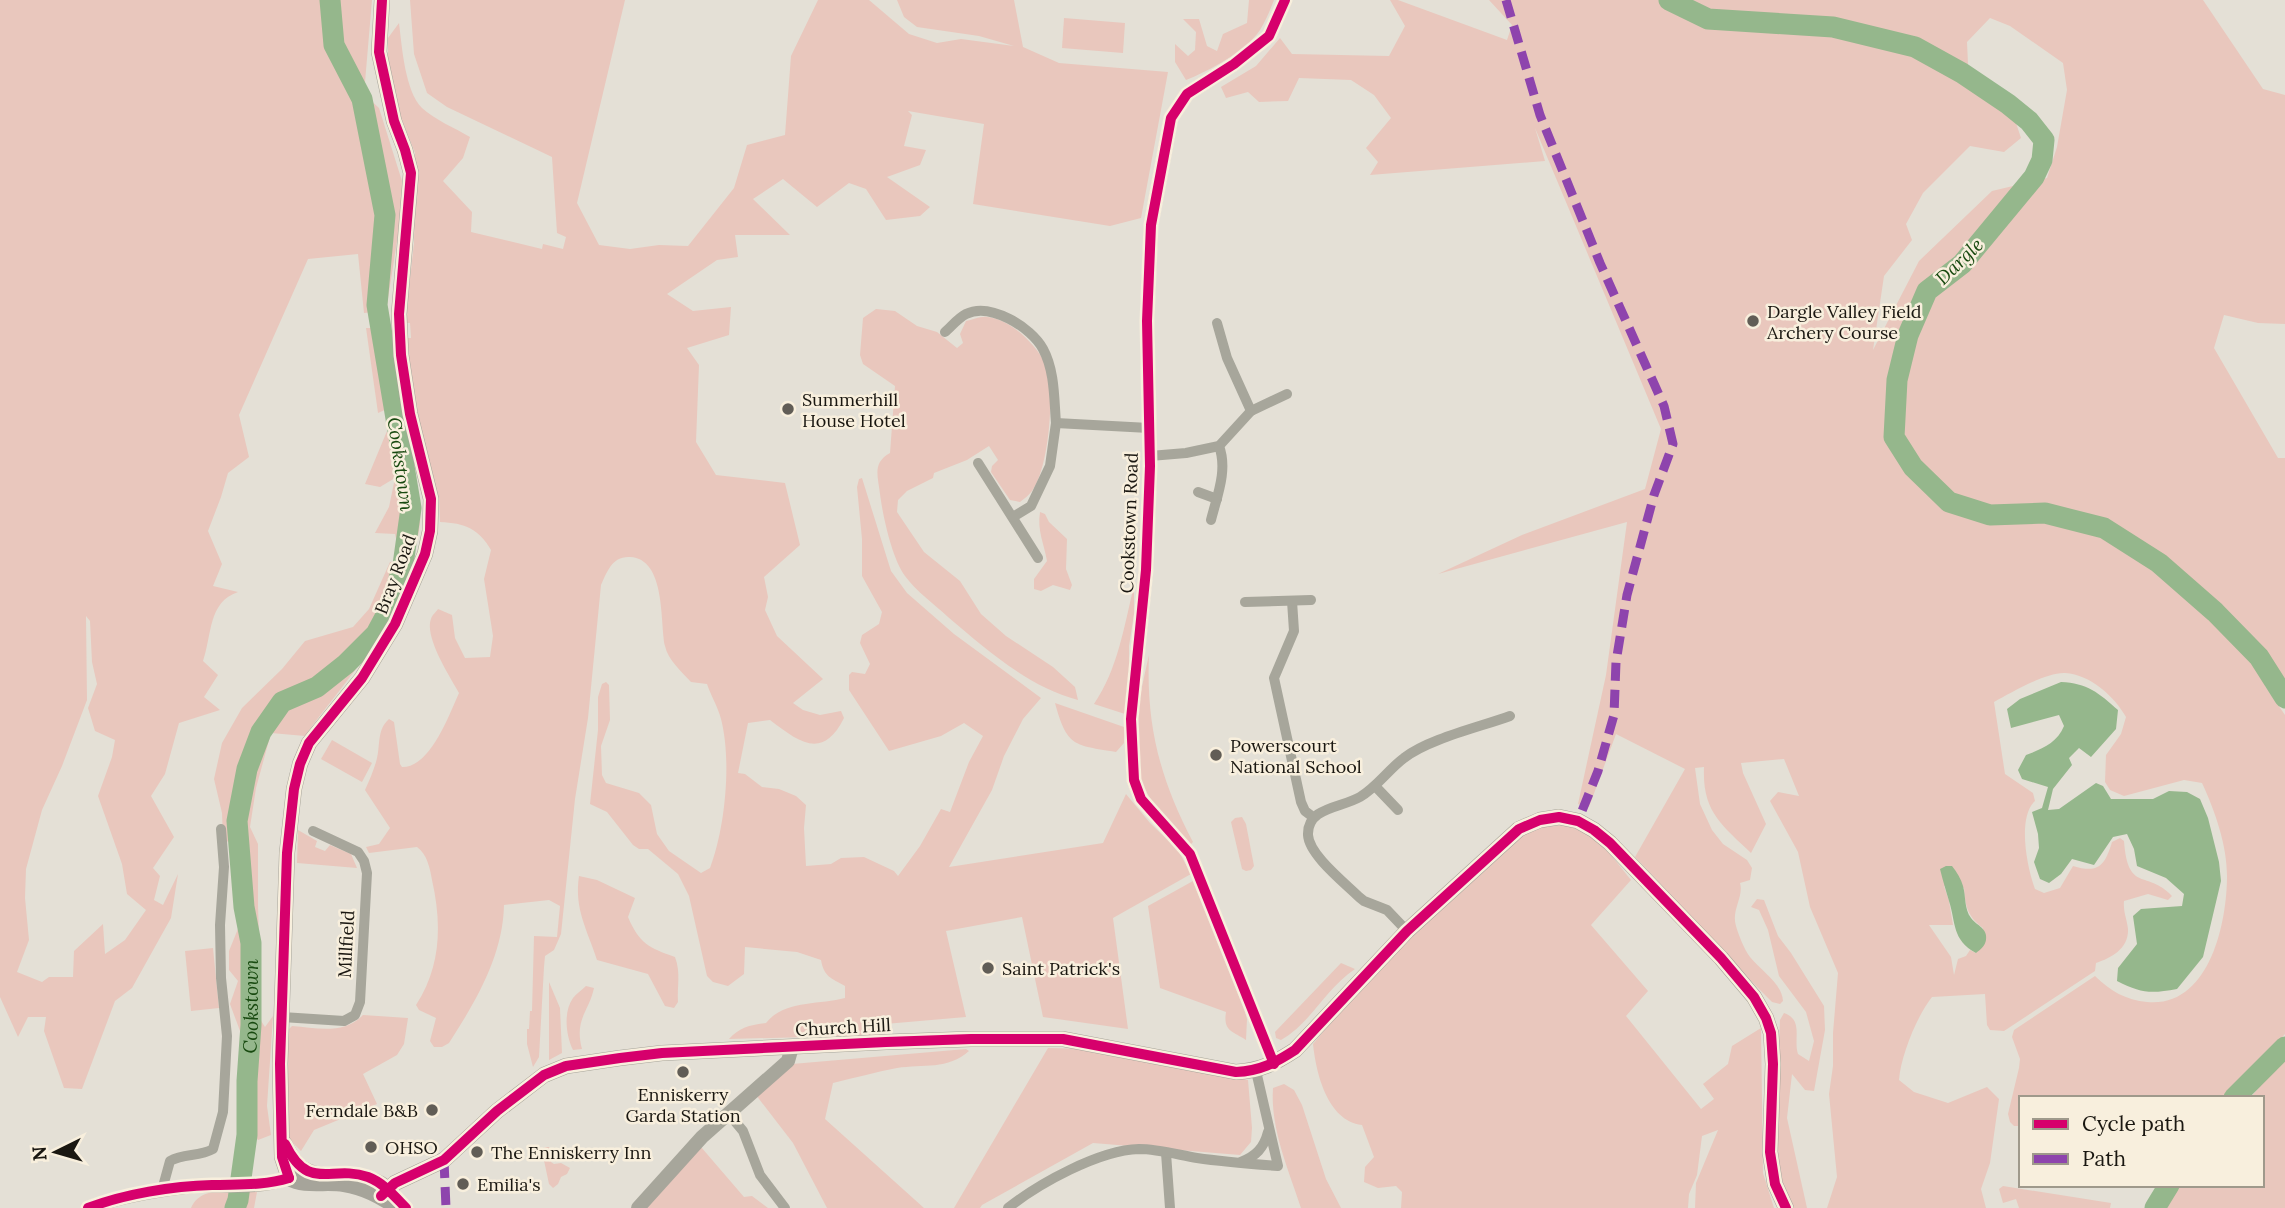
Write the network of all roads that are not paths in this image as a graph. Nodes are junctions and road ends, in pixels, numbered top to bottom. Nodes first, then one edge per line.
1 (382, 0) edge
2 (1285, 0) edge
3 (1217, 323) dead end
4 (945, 332) dead end
5 (1287, 394) dead end
6 (1251, 411) junction
7 (1056, 423) junction
8 (1149, 429) junction
9 (1219, 446) junction
10 (1150, 456) junction
11 (978, 463) dead end
12 (1198, 492) dead end
13 (1217, 499) junction
14 (1013, 517) junction
15 (1210, 520) dead end
16 (1038, 558) dead end
17 (1311, 600) dead end
18 (1292, 601) junction
19 (1245, 602) dead end
20 (1510, 716) dead end
21 (1375, 786) junction
22 (1398, 810) dead end
23 (1313, 817) junction
24 (221, 829) dead end
25 (313, 831) dead end
26 (1407, 931) junction
27 (282, 1017) junction
28 (792, 1047) junction
29 (1274, 1064) junction
30 (1256, 1071) junction
31 (728, 1113) junction
32 (1269, 1126) junction
33 (1166, 1153) junction
34 (1238, 1163) junction
35 (294, 1172) junction
36 (162, 1190) junction
37 (385, 1193) junction
38 (88, 1208) edge
39 (399, 1208) edge
40 (406, 1208) edge
41 (638, 1208) edge
42 (785, 1208) edge
43 (1007, 1208) edge
44 (1170, 1208) edge
45 (1786, 1208) edge

1 - 27 main road, Bray Road
2 - 8 street, Cookstown Road
3 - 6 street
4 - 7 street
5 - 6 street
6 - 9 street
7 - 8 street
7 - 14 street
8 - 10 street, Cookstown Road
9 - 10 street
9 - 13 street
10 - 29 street, Cookstown Road
11 - 14 street
12 - 13 street
13 - 15 street
14 - 16 street
17 - 18 street
18 - 19 street
18 - 23 street
20 - 21 street
21 - 22 street
21 - 23 street
23 - 26 street
24 - 36 street
25 - 27 street, Millfield
26 - 29 main road, Church Hill
26 - 45 main road, Church Hill
27 - 35 main road, Bray Road
28 - 30 main road, Church Hill
28 - 31 street
28 - 37 main road, Church Hill
29 - 30 main road, Church Hill
30 - 32 street
31 - 41 street
31 - 42 street
32 - 34 street
32 - 34 street
33 - 34 street
33 - 43 street
33 - 44 street
35 - 36 street
35 - 37 main road
36 - 38 street
37 - 39 main road
37 - 40 main road

